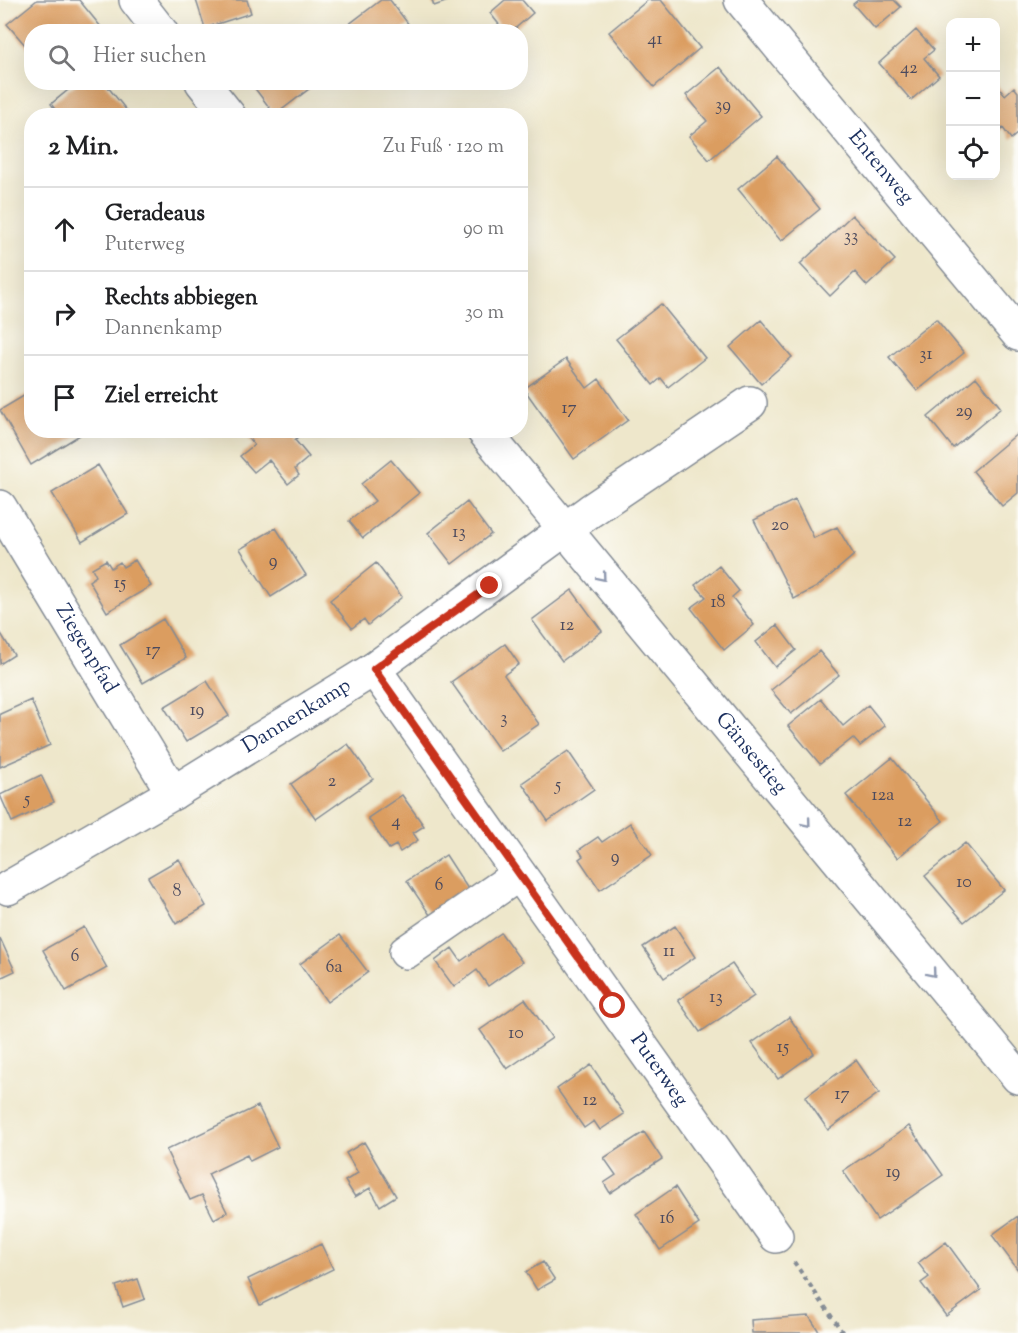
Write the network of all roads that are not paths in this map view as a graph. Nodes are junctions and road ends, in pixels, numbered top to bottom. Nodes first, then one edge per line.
1 (136, 0) edge
2 (741, 0) edge
3 (155, 24) edge
4 (208, 90) edge
5 (223, 108) edge
6 (1018, 334) edge
7 (750, 403) dead end
8 (489, 438) edge
9 (0, 507) edge
10 (565, 532) junction
11 (374, 669) junction
12 (172, 793) junction
13 (519, 874) junction
14 (8, 888) dead end
15 (406, 952) dead end
16 (1018, 1077) edge
17 (776, 1236) road end

1 - 3 street
2 - 6 street, Entenweg
4 - 5 street
7 - 10 street, Dannenkamp
8 - 10 street, Gänsestieg
9 - 12 street, Ziegenpfad
10 - 11 street, Dannenkamp
10 -> 16 street, Gänsestieg
11 - 12 street, Dannenkamp
11 - 13 street, Puterweg
12 - 14 street, Dannenkamp
13 - 15 street
13 - 17 street, Puterweg

